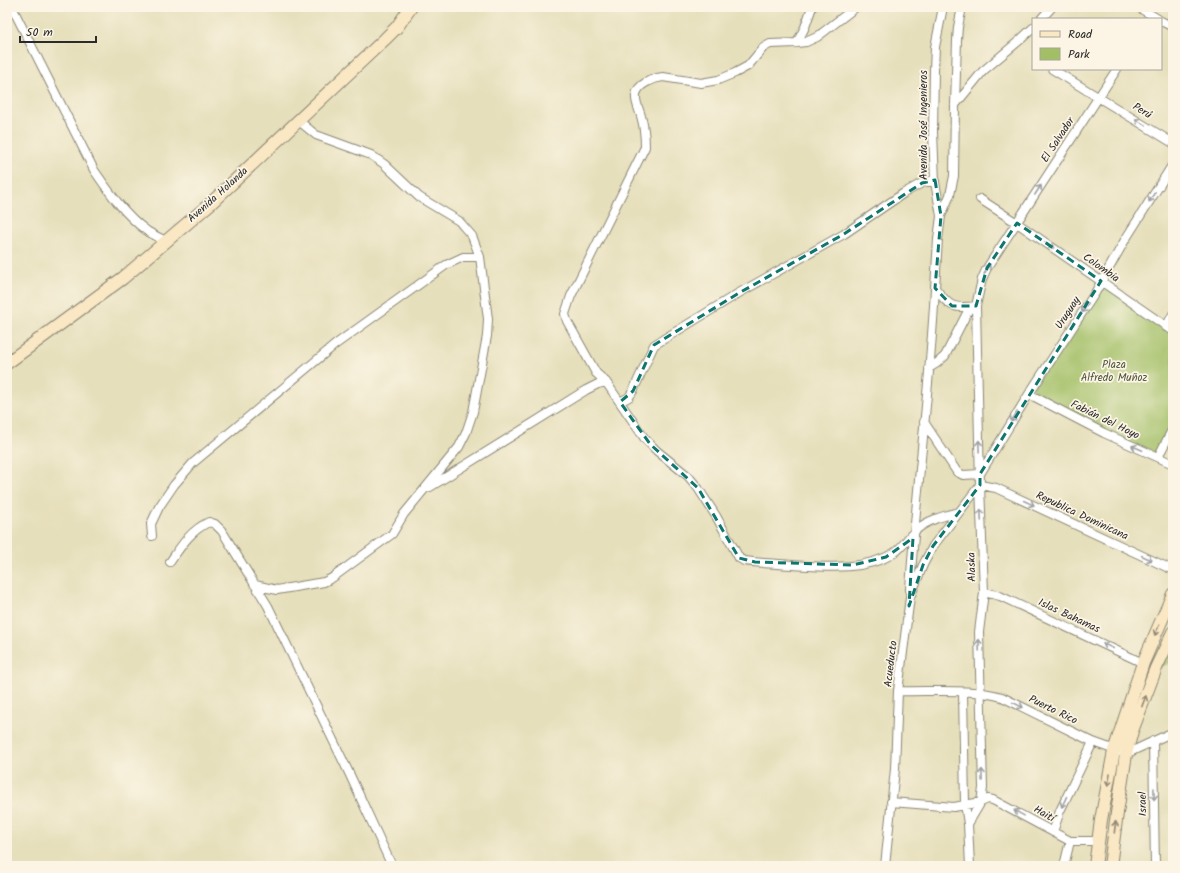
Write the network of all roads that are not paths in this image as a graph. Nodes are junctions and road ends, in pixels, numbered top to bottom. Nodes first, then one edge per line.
1 (12, 7) edge
2 (411, 7) edge
3 (812, 7) edge
4 (856, 7) edge
5 (943, 7) edge
6 (962, 7) edge
7 (1052, 7) edge
8 (1138, 7) edge
9 (1156, 7) edge
10 (1042, 18) edge
11 (1152, 18) edge
12 (1162, 22) edge
13 (1173, 28) edge
14 (1032, 29) edge
15 (797, 43) junction
16 (1054, 70) edge
17 (1116, 70) edge
18 (1099, 98) junction
19 (954, 105) junction
20 (299, 121) junction
21 (1173, 143) edge
22 (1173, 164) edge
23 (935, 180) junction
24 (980, 199) dead end
25 (941, 216) junction
26 (1017, 223) junction
27 (166, 241) junction
28 (480, 257) junction
29 (1102, 281) junction
30 (935, 288) junction
31 (973, 306) junction
32 (1173, 314) edge
33 (1166, 327) junction
34 (1173, 331) edge
35 (7, 363) edge
36 (929, 368) junction
37 (606, 382) junction
38 (1029, 394) junction
39 (620, 402) junction
40 (924, 422) junction
41 (1173, 428) edge
42 (1158, 457) junction
43 (1173, 464) edge
44 (980, 474) junction
45 (980, 485) junction
46 (422, 491) junction
47 (959, 512) junction
48 (913, 532) junction
49 (152, 536) dead end
50 (170, 562) dead end
51 (1173, 570) edge
52 (255, 585) junction
53 (984, 592) junction
54 (1173, 594) edge
55 (909, 606) junction
56 (1173, 632) edge
57 (1143, 663) junction
58 (898, 692) junction
59 (963, 692) junction
60 (981, 692) junction
61 (1173, 732) edge
62 (1153, 741) junction
63 (1093, 742) junction
64 (1114, 751) junction
65 (1126, 754) junction
66 (892, 802) junction
67 (981, 802) junction
68 (965, 804) junction
69 (968, 824) junction
70 (1053, 832) junction
71 (1070, 841) junction
72 (1098, 841) junction
73 (392, 866) edge
74 (885, 866) edge
75 (970, 866) edge
76 (1064, 866) edge
77 (1095, 866) edge
78 (1110, 866) edge
79 (1155, 866) edge

1 - 27 street
2 - 20 street, Avenida Holanda
3 - 15 street
4 - 15 street
5 - 23 street, Avenida José Ingenieros
6 - 19 street
7 - 10 street
8 - 11 street
9 - 11 street
12 - 13 street
14 - 19 street
15 - 37 street
16 - 18 street, Perú
17 - 18 street, El Salvador
21 -> 18 street, Perú
26 -> 18 street, El Salvador
19 - 25 street
20 - 27 street, Avenida Holanda
20 - 28 street
22 -> 29 street, Uruguay
23 - 25 street, Avenida José Ingenieros
23 - 39 street
24 - 26 street, Colombia
25 - 30 street, Avenida José Ingenieros
26 -> 29 street, Colombia
31 -> 26 street, El Salvador
27 - 35 street, Avenida Holanda
28 - 46 street
28 - 49 street
29 - 33 street, Colombia
29 -> 38 street, Uruguay
30 - 31 street
30 - 36 street, Avenida José Ingenieros
31 - 36 street
44 -> 31 street, Alaska
32 - 33 street
33 - 34 street, Colombia
36 - 40 street, Avenida José Ingenieros
37 - 39 street
37 - 46 street
42 -> 38 street, Fabián del Hoyo
38 -> 44 street, Uruguay
39 - 48 street
40 - 44 street
40 - 48 street, Avenida José Ingenieros
41 - 42 street
42 - 43 street, Fabián del Hoyo
44 - 45 street, Alaska
45 - 47 street, Acueducto
45 -> 51 street, Republica Dominicana
53 -> 45 street, Alaska
46 - 52 street
47 - 48 street
47 - 55 street, Acueducto
48 - 55 street, Avenida José Ingenieros
50 - 52 street
52 - 73 street
57 -> 53 street, Islas Bahamas
60 -> 53 street, Alaska
54 -> 57 street
55 - 58 street, Acueducto
65 -> 56 street
57 - 64 street
58 - 59 street, Puerto Rico
58 - 66 street, Acueducto
59 - 60 street, Puerto Rico
59 - 68 street
60 -> 63 street, Puerto Rico
67 -> 60 street, Alaska
61 - 62 street
62 - 65 street
62 -> 79 street, Israel
63 - 64 street, Puerto Rico
63 -> 70 street
64 - 65 street, Puerto Rico
64 -> 72 street
78 -> 65 street
66 - 68 street, Haití
66 - 74 street, Acueducto
67 - 68 street, Haití
67 - 69 street, Alaska
70 -> 67 street, Haití
68 - 69 street
69 - 75 street
70 - 71 street, Haití
71 - 72 street, Haití
71 - 76 street
72 - 77 street

